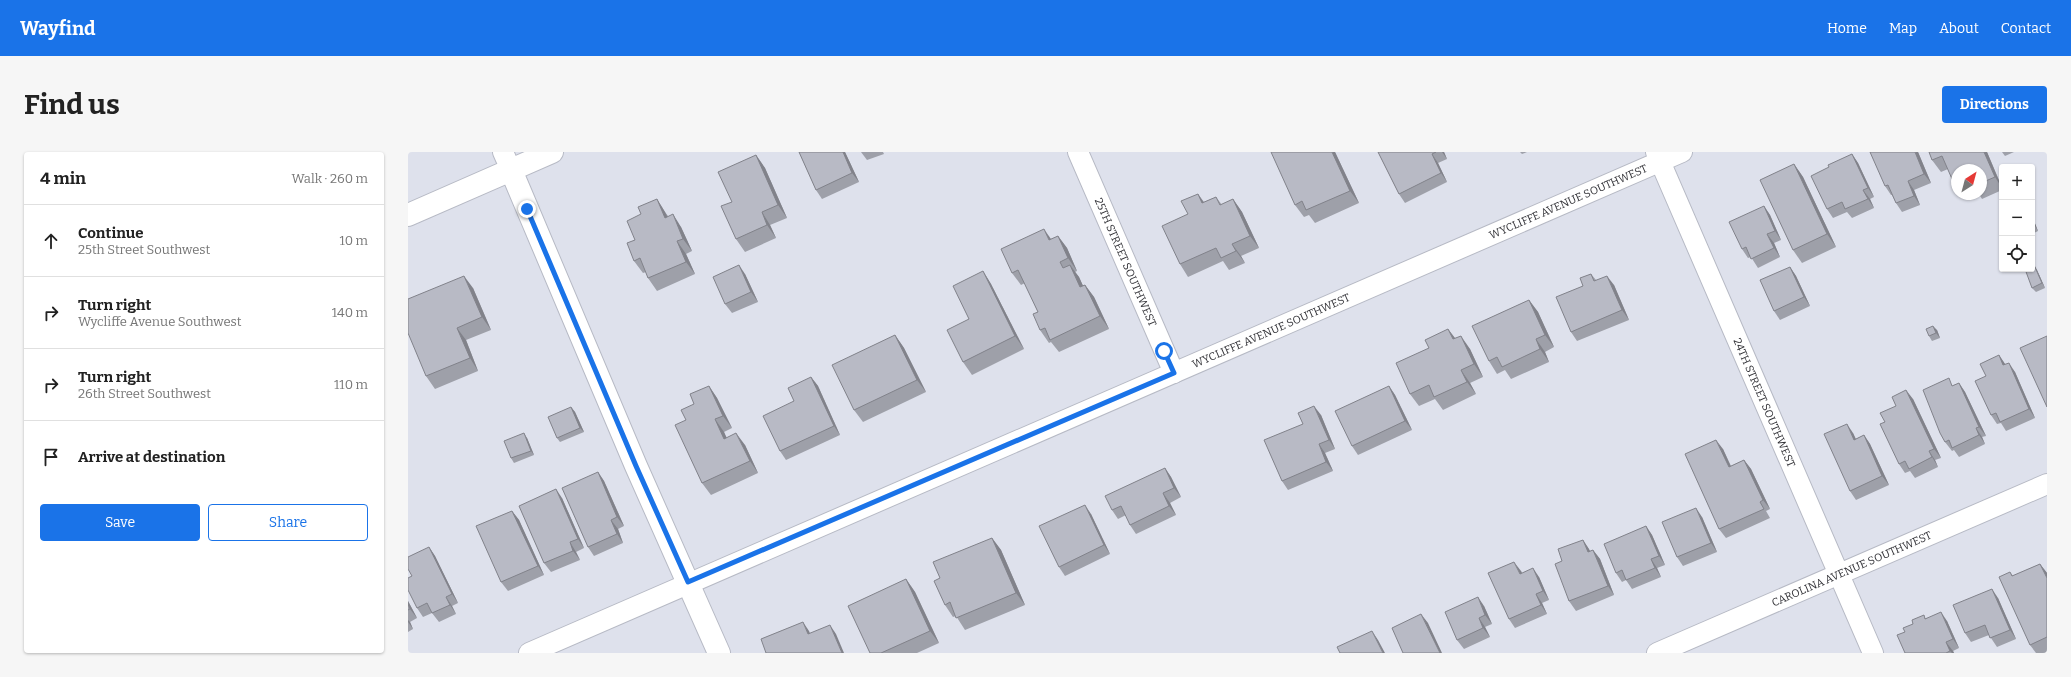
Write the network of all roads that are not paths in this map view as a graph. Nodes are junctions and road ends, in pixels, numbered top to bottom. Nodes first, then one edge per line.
1 (552, 152) edge
2 (1078, 152) edge
3 (1682, 152) edge
4 (1658, 157) edge
5 (507, 161) edge
6 (408, 215) edge
7 (1174, 373) junction
8 (2047, 484) edge
9 (1838, 574) junction
10 (688, 582) junction
11 (529, 653) edge
12 (719, 653) edge
13 (1657, 653) edge
14 (1873, 653) edge

1 - 5 street
2 - 7 street, 25TH STREET SOUTHWEST
3 - 4 street, WYCLIFFE AVENUE SOUTHWEST
4 - 7 street, WYCLIFFE AVENUE SOUTHWEST
4 - 9 street, 24TH STREET SOUTHWEST
5 - 6 street
5 - 10 street
7 - 10 street, WYCLIFFE AVENUE SOUTHWEST
8 - 9 street, CAROLINA AVENUE SOUTHWEST
9 - 13 street, CAROLINA AVENUE SOUTHWEST
9 - 14 street, 24TH STREET SOUTHWEST
10 - 11 street, WYCLIFFE AVENUE SOUTHWEST
10 - 12 street

